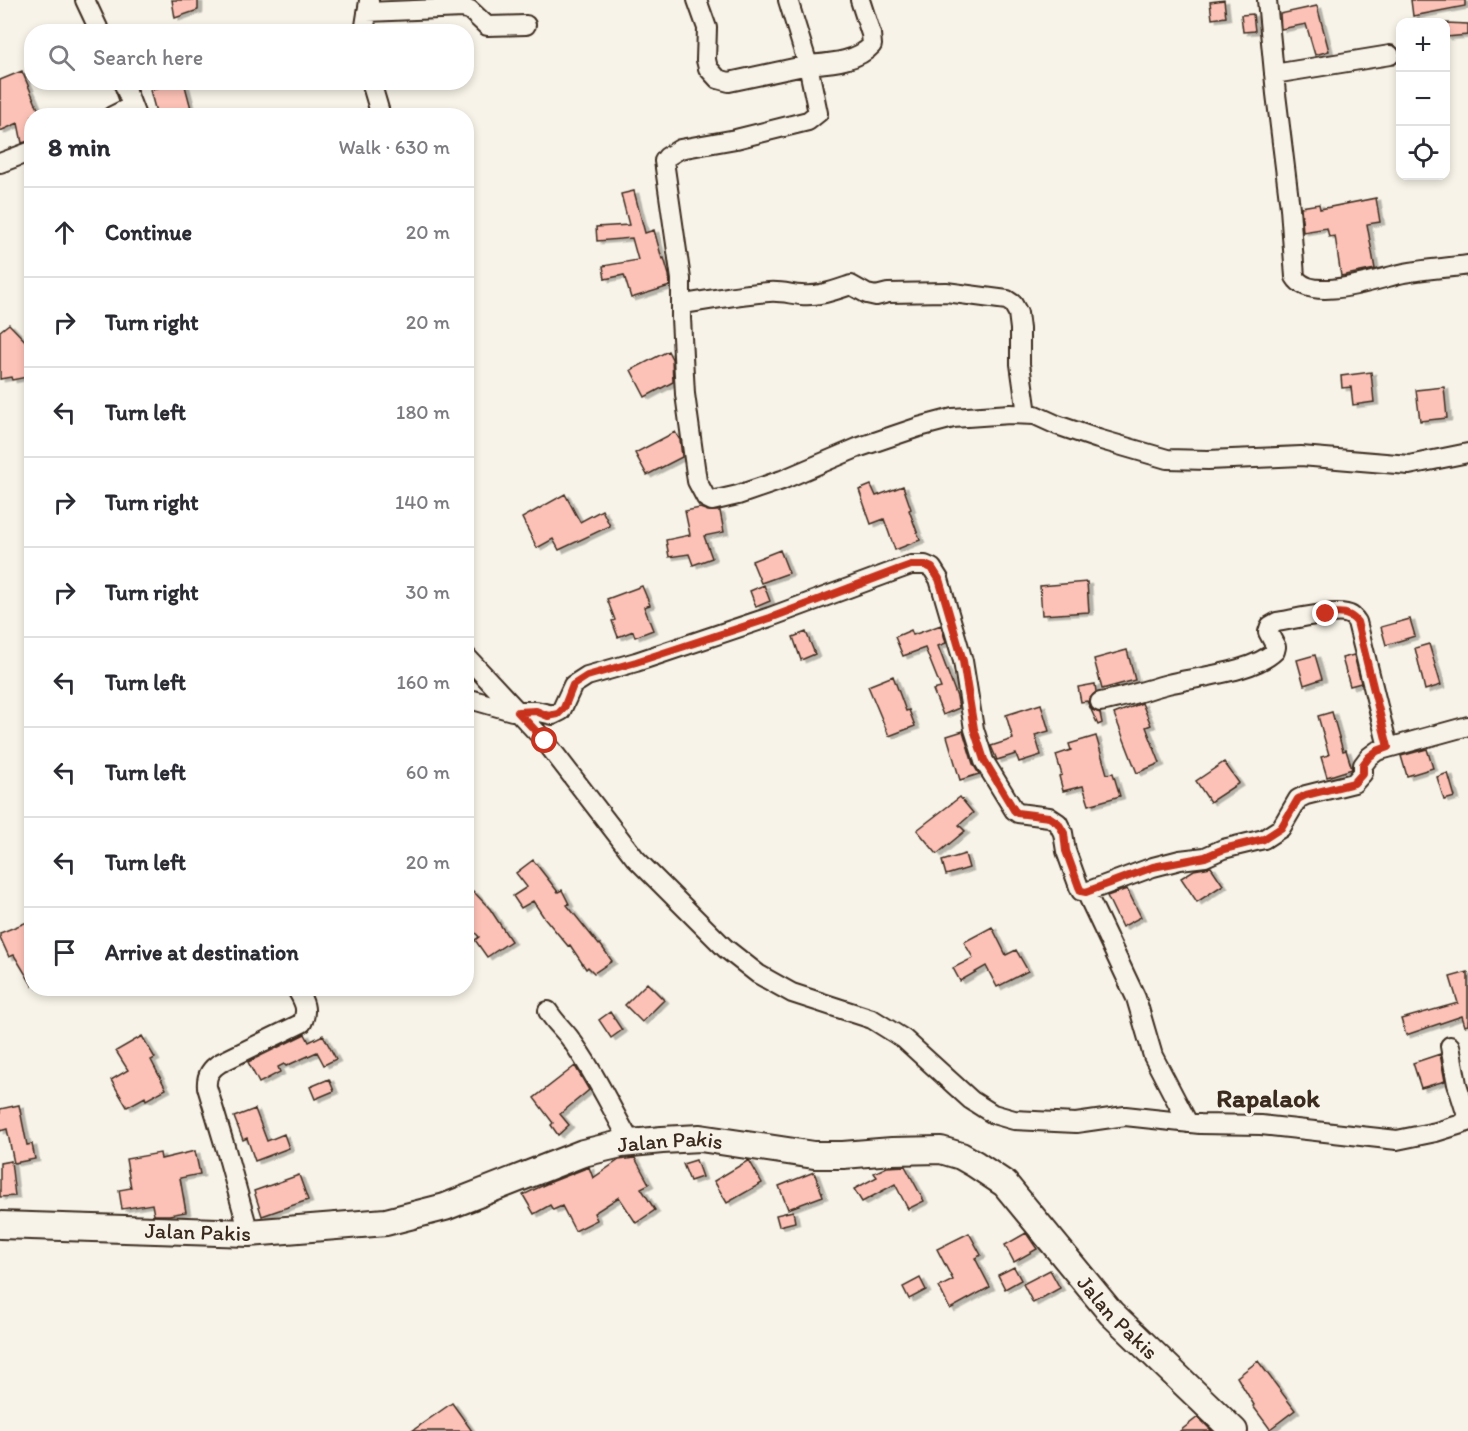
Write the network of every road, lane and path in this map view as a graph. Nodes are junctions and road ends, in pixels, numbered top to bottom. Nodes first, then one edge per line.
1 (84, 0) edge
2 (697, 0) edge
3 (788, 0) edge
4 (860, 0) edge
5 (1267, 0) edge
6 (368, 6) edge
7 (96, 24) edge
8 (365, 24) edge
9 (526, 25) dead end
10 (1390, 56) dead end
11 (808, 65) junction
12 (1274, 74) junction
13 (126, 90) edge
14 (373, 90) edge
15 (133, 108) edge
16 (379, 108) edge
17 (24, 154) edge
18 (0, 163) edge
19 (1468, 266) edge
20 (682, 304) junction
21 (1027, 414) junction
22 (1468, 453) edge
23 (474, 665) edge
24 (474, 700) edge
25 (1100, 702) dead end
26 (518, 712) junction
27 (1468, 726) edge
28 (1388, 747) junction
29 (1086, 892) junction
30 (300, 996) edge
31 (548, 1011) dead end
32 (1449, 1046) dead end
33 (1468, 1121) edge
34 (1188, 1123) junction
35 (631, 1143) junction
36 (0, 1225) edge
37 (249, 1233) junction
38 (1234, 1431) edge

1 - 7 street
2 - 11 street
3 - 11 street
4 - 11 street
5 - 12 street
6 - 8 street
6 - 9 street
10 - 12 street
11 - 20 street
12 - 19 street
13 - 15 street
14 - 16 street
17 - 18 street
20 - 21 street
20 - 21 street
21 - 22 street
23 - 26 street
24 - 26 street
25 - 28 street
26 - 29 street
26 - 34 street
27 - 28 street
28 - 29 street
29 - 34 street
30 - 37 street
31 - 35 street
32 - 33 street
33 - 34 street
35 - 37 street, Jalan Pakis
35 - 38 street, Jalan Pakis
36 - 37 street, Jalan Pakis

